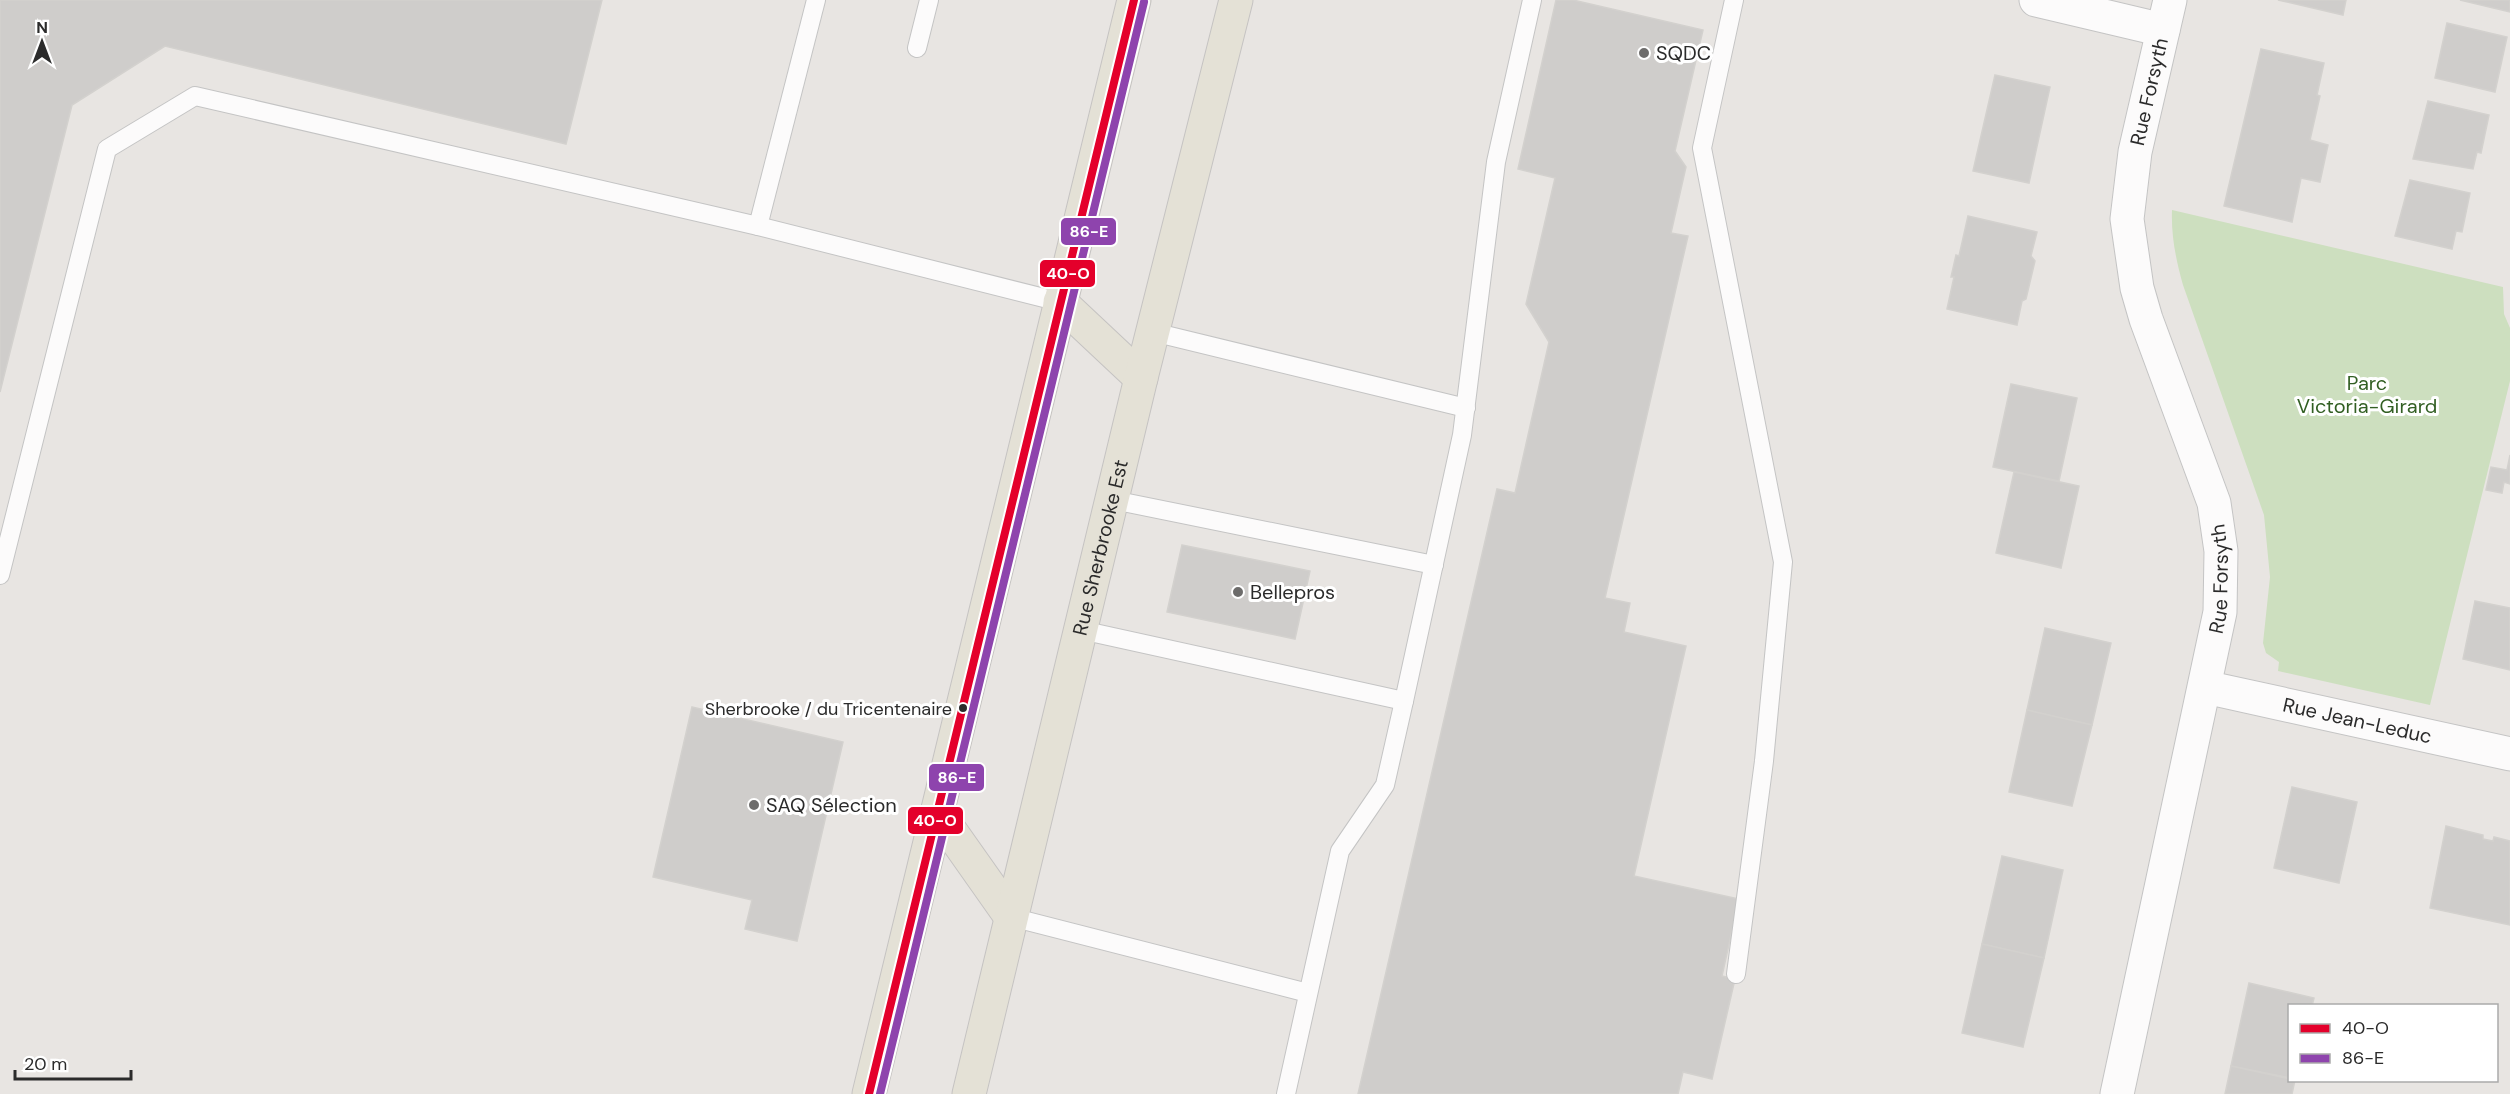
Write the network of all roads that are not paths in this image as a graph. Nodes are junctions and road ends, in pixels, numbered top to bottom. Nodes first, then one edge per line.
1 (816, 0) edge
2 (929, 0) edge
3 (1134, 0) edge
4 (1236, 0) edge
5 (1532, 0) edge
6 (1734, 0) edge
7 (2036, 0) edge
8 (2167, 15) edge
9 (917, 48) dead end
10 (758, 226) junction
11 (1060, 302) junction
12 (1153, 332) junction
13 (1141, 378) junction
14 (1466, 408) junction
15 (1113, 500) junction
16 (1434, 565) junction
17 (0, 575) edge
18 (1082, 630) junction
19 (2205, 687) junction
20 (1404, 701) junction
21 (2510, 754) edge
22 (937, 812) junction
23 (1011, 917) junction
24 (1736, 974) dead end
25 (1308, 993) junction
26 (869, 1094) edge
27 (969, 1094) edge
28 (1286, 1094) edge
29 (2117, 1094) edge

1 - 10 lane
2 - 9 lane
3 - 11 main road
4 - 12 main road, Rue Sherbrooke Est
5 - 14 lane
6 - 24 lane
7 - 8 street
8 - 19 street, Rue Forsyth
10 - 11 lane
10 - 17 lane
11 - 13 main road
11 - 22 main road
12 - 13 main road, Rue Sherbrooke Est
12 - 14 lane
13 - 15 main road, Rue Sherbrooke Est
14 - 16 lane
15 - 16 lane
15 - 18 main road, Rue Sherbrooke Est
16 - 20 lane
18 - 20 lane
18 - 23 main road, Rue Sherbrooke Est
19 - 21 street, Rue Jean-Leduc
19 - 29 street, Rue Forsyth
20 - 25 lane
22 - 23 main road
22 - 26 main road
23 - 25 lane
23 - 27 main road, Rue Sherbrooke Est
25 - 28 lane

